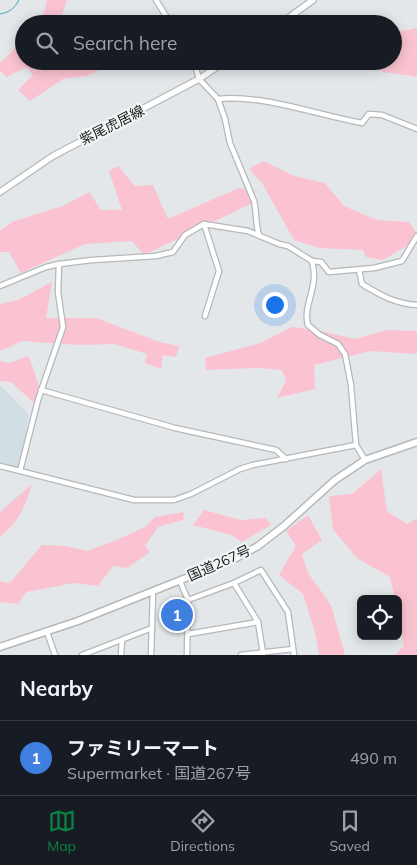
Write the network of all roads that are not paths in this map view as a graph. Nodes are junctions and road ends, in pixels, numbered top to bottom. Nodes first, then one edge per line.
1 (156, 0) edge
2 (313, 0) edge
3 (165, 15) edge
4 (292, 15) edge
5 (196, 70) edge
6 (212, 70) edge
7 (199, 79) junction
8 (218, 99) junction
9 (417, 129) edge
10 (0, 192) edge
11 (204, 224) junction
12 (259, 235) junction
13 (417, 236) edge
14 (312, 261) junction
15 (59, 264) junction
16 (359, 270) junction
17 (0, 286) edge
18 (417, 306) edge
19 (205, 316) dead end
20 (41, 390) junction
21 (417, 442) edge
22 (356, 445) junction
23 (286, 459) junction
24 (365, 460) junction
25 (0, 466) edge
26 (20, 471) junction
27 (180, 581) junction
28 (234, 583) junction
29 (153, 592) junction
30 (188, 600) junction
31 (258, 622) junction
32 (152, 628) junction
33 (47, 632) junction
34 (188, 634) junction
35 (122, 640) junction
36 (0, 647) edge
37 (293, 648) junction
38 (263, 652) junction
39 (55, 655) edge
40 (82, 655) edge
41 (121, 655) edge
42 (151, 655) edge
43 (187, 655) edge
44 (241, 655) edge
45 (294, 655) edge

1 - 3 street
2 - 4 main road
5 - 7 street
6 - 7 main road, 紫尾虎居線
7 - 8 street
7 - 10 main road, 紫尾虎居線
8 - 9 street
8 - 12 street
11 - 12 street
11 - 15 street
11 - 19 street
12 - 14 street
13 - 16 street
14 - 16 street
14 - 22 street
15 - 17 street
15 - 20 street
16 - 18 street
20 - 23 street
20 - 26 street
21 - 24 highway, 国道267号
22 - 23 street
22 - 24 street
23 - 26 street
24 - 27 highway, 国道267号
25 - 26 street
27 - 29 highway, 国道267号
27 - 30 street
28 - 30 street
28 - 31 street
28 - 37 street
29 - 32 street
29 - 33 highway, 国道267号
30 - 34 street
31 - 34 street
31 - 38 street
32 - 35 street
32 - 42 street
33 - 36 highway, 国道267号
33 - 39 street
34 - 43 street
35 - 40 street
35 - 41 street
37 - 38 street
37 - 45 street
38 - 44 street

